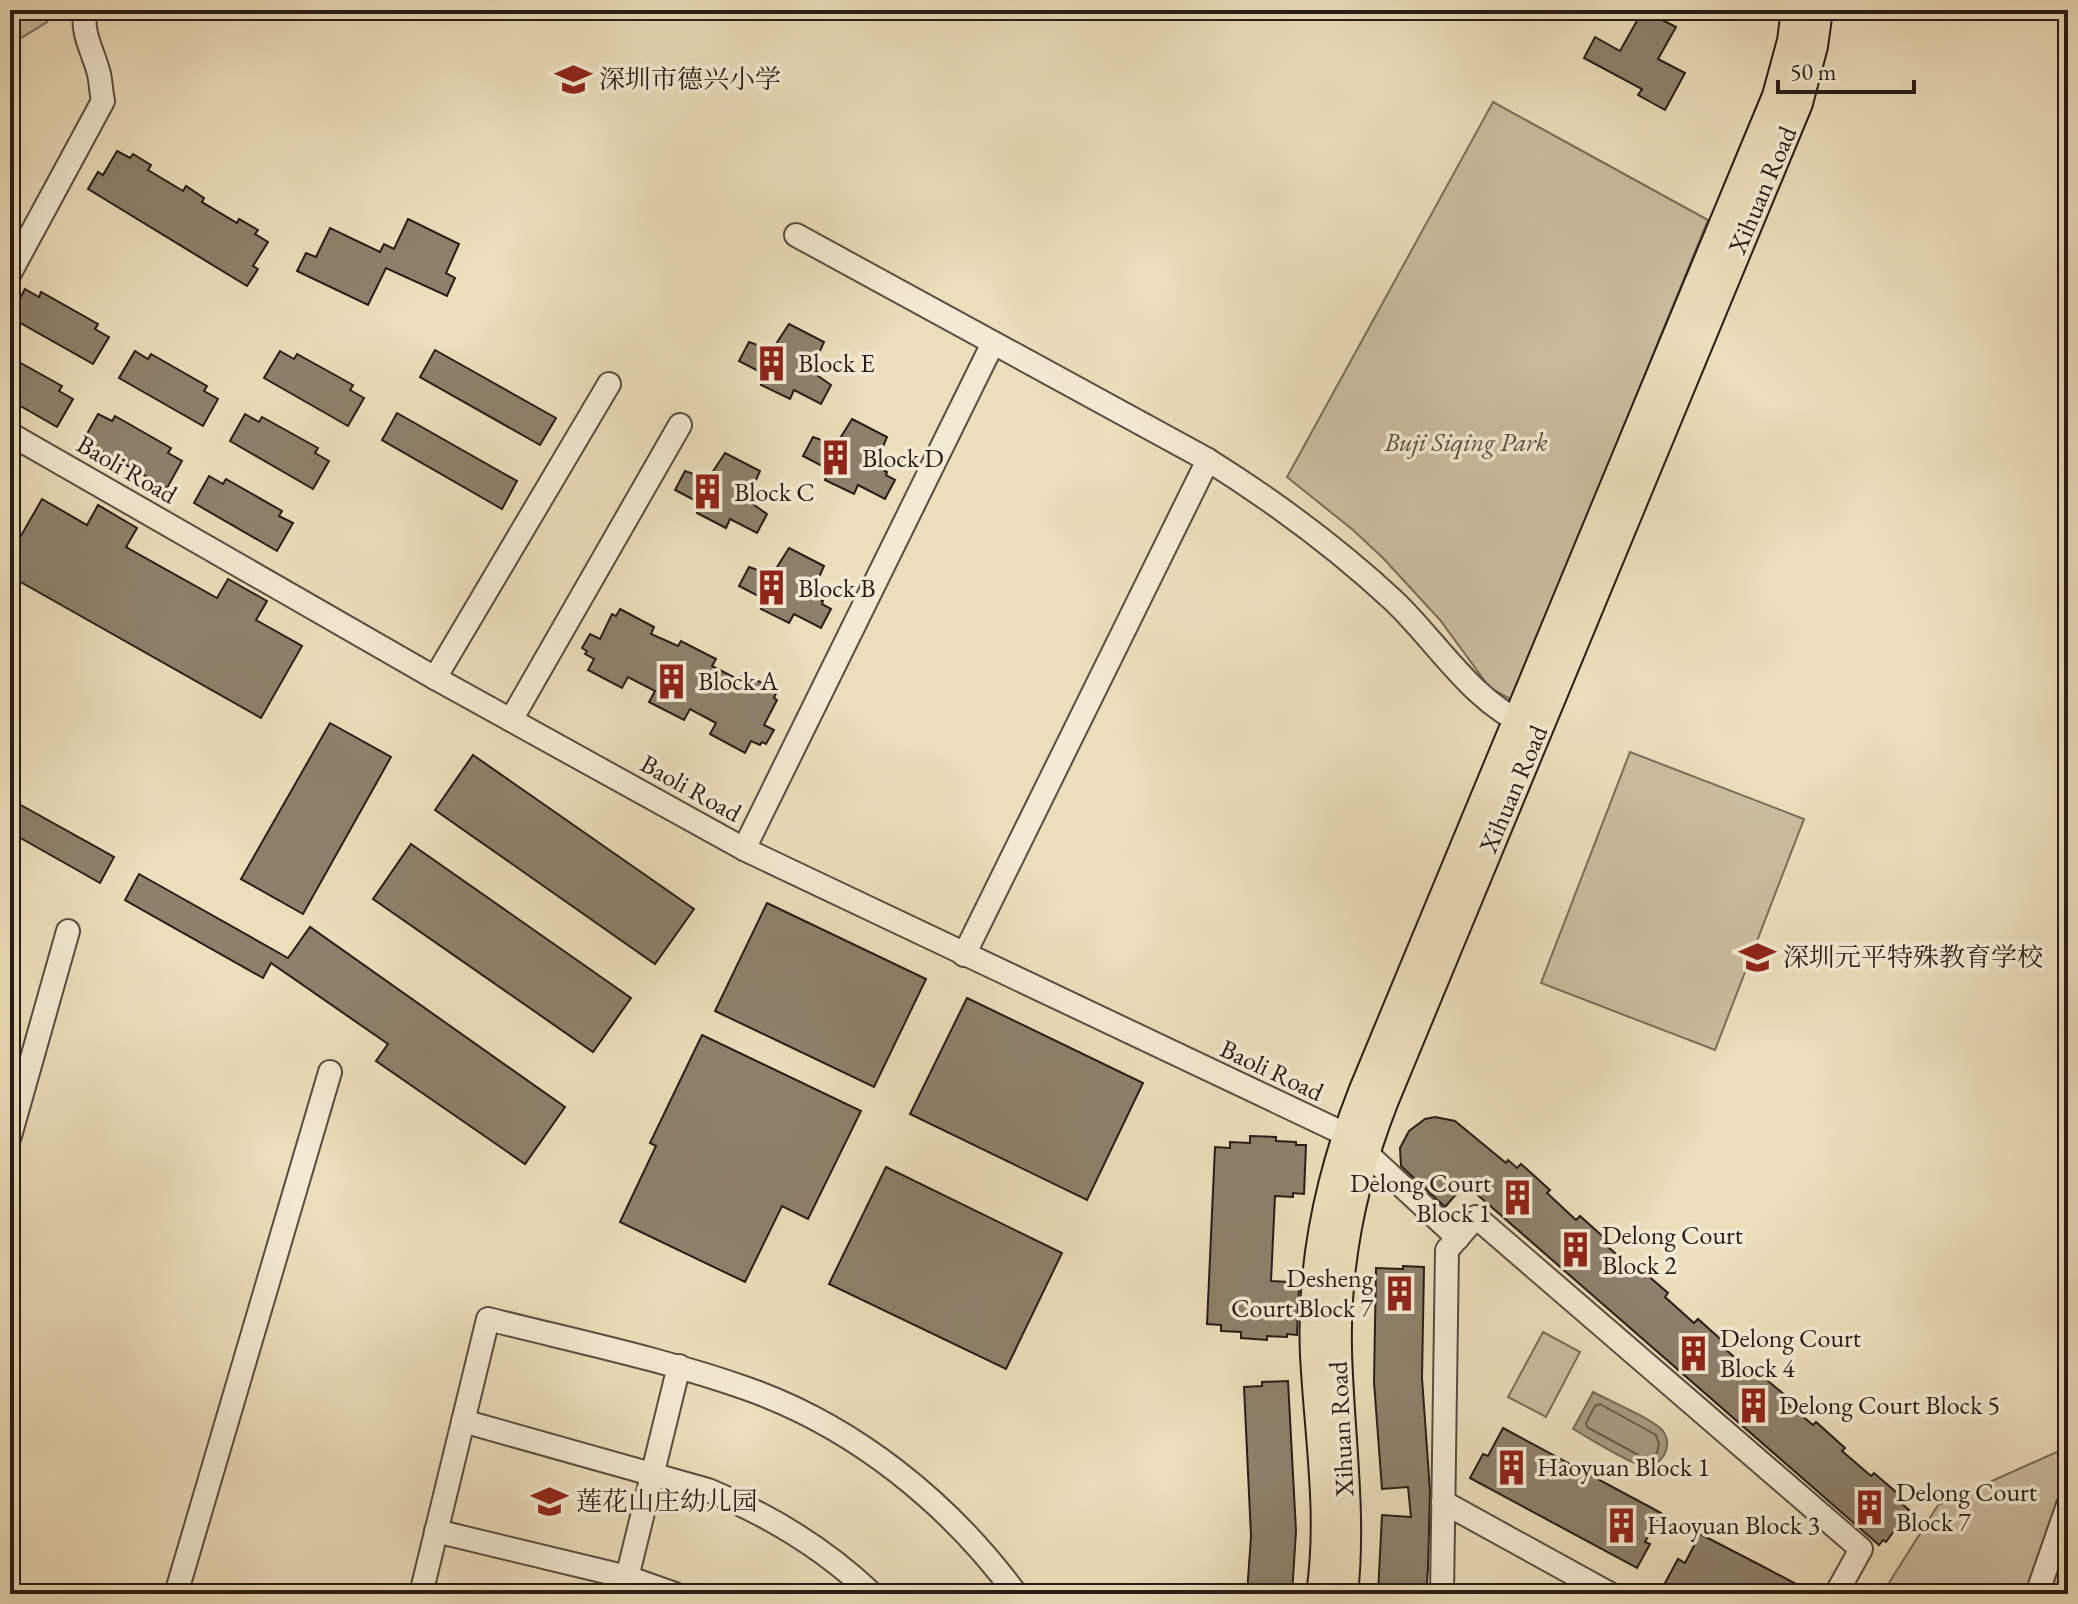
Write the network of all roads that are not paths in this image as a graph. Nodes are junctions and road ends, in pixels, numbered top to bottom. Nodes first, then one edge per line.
1 (86, 10) edge
2 (1796, 10) edge
3 (1818, 10) edge
4 (796, 235) dead end
5 (10, 273) edge
6 (993, 343) junction
7 (609, 384) dead end
8 (680, 425) dead end
9 (10, 434) edge
10 (1208, 460) junction
11 (435, 678) junction
12 (511, 720) junction
13 (1528, 725) junction
14 (744, 849) junction
15 (68, 931) dead end
16 (964, 955) junction
17 (330, 1072) dead end
18 (10, 1136) edge
19 (1356, 1144) junction
20 (1458, 1238) junction
21 (679, 1366) junction
22 (463, 1421) junction
23 (652, 1474) junction
24 (1443, 1502) junction
25 (2068, 1505) edge
26 (436, 1531) junction
27 (625, 1586) edge
28 (176, 1594) edge
29 (421, 1594) edge
30 (675, 1594) edge
31 (872, 1594) edge
32 (1016, 1594) edge
33 (1321, 1594) edge
34 (1343, 1594) edge
35 (1442, 1594) edge
36 (1610, 1594) edge
37 (1836, 1594) edge
38 (2037, 1594) edge

1 - 5 street
2 - 13 main road, Xihuan Road
3 - 13 main road, Xihuan Road
4 - 6 street
6 - 10 street
6 - 14 street
7 - 11 street
8 - 12 street
9 - 11 street, Baoli Road
10 - 13 street
10 - 16 street
11 - 12 street, Baoli Road
12 - 14 street, Baoli Road
13 - 19 main road, Xihuan Road
14 - 16 street, Baoli Road
15 - 18 street
16 - 19 street, Baoli Road
17 - 28 street
19 - 20 street, Baoli Road
19 - 33 main road, Xihuan Road
19 - 34 main road, Xihuan Road
20 - 24 street
20 - 37 street
21 - 22 street
21 - 23 street
21 - 32 street
22 - 23 street
22 - 26 street
23 - 27 street
23 - 31 street
24 - 35 street
24 - 36 street
25 - 38 street
26 - 27 street
26 - 29 street
27 - 30 street

